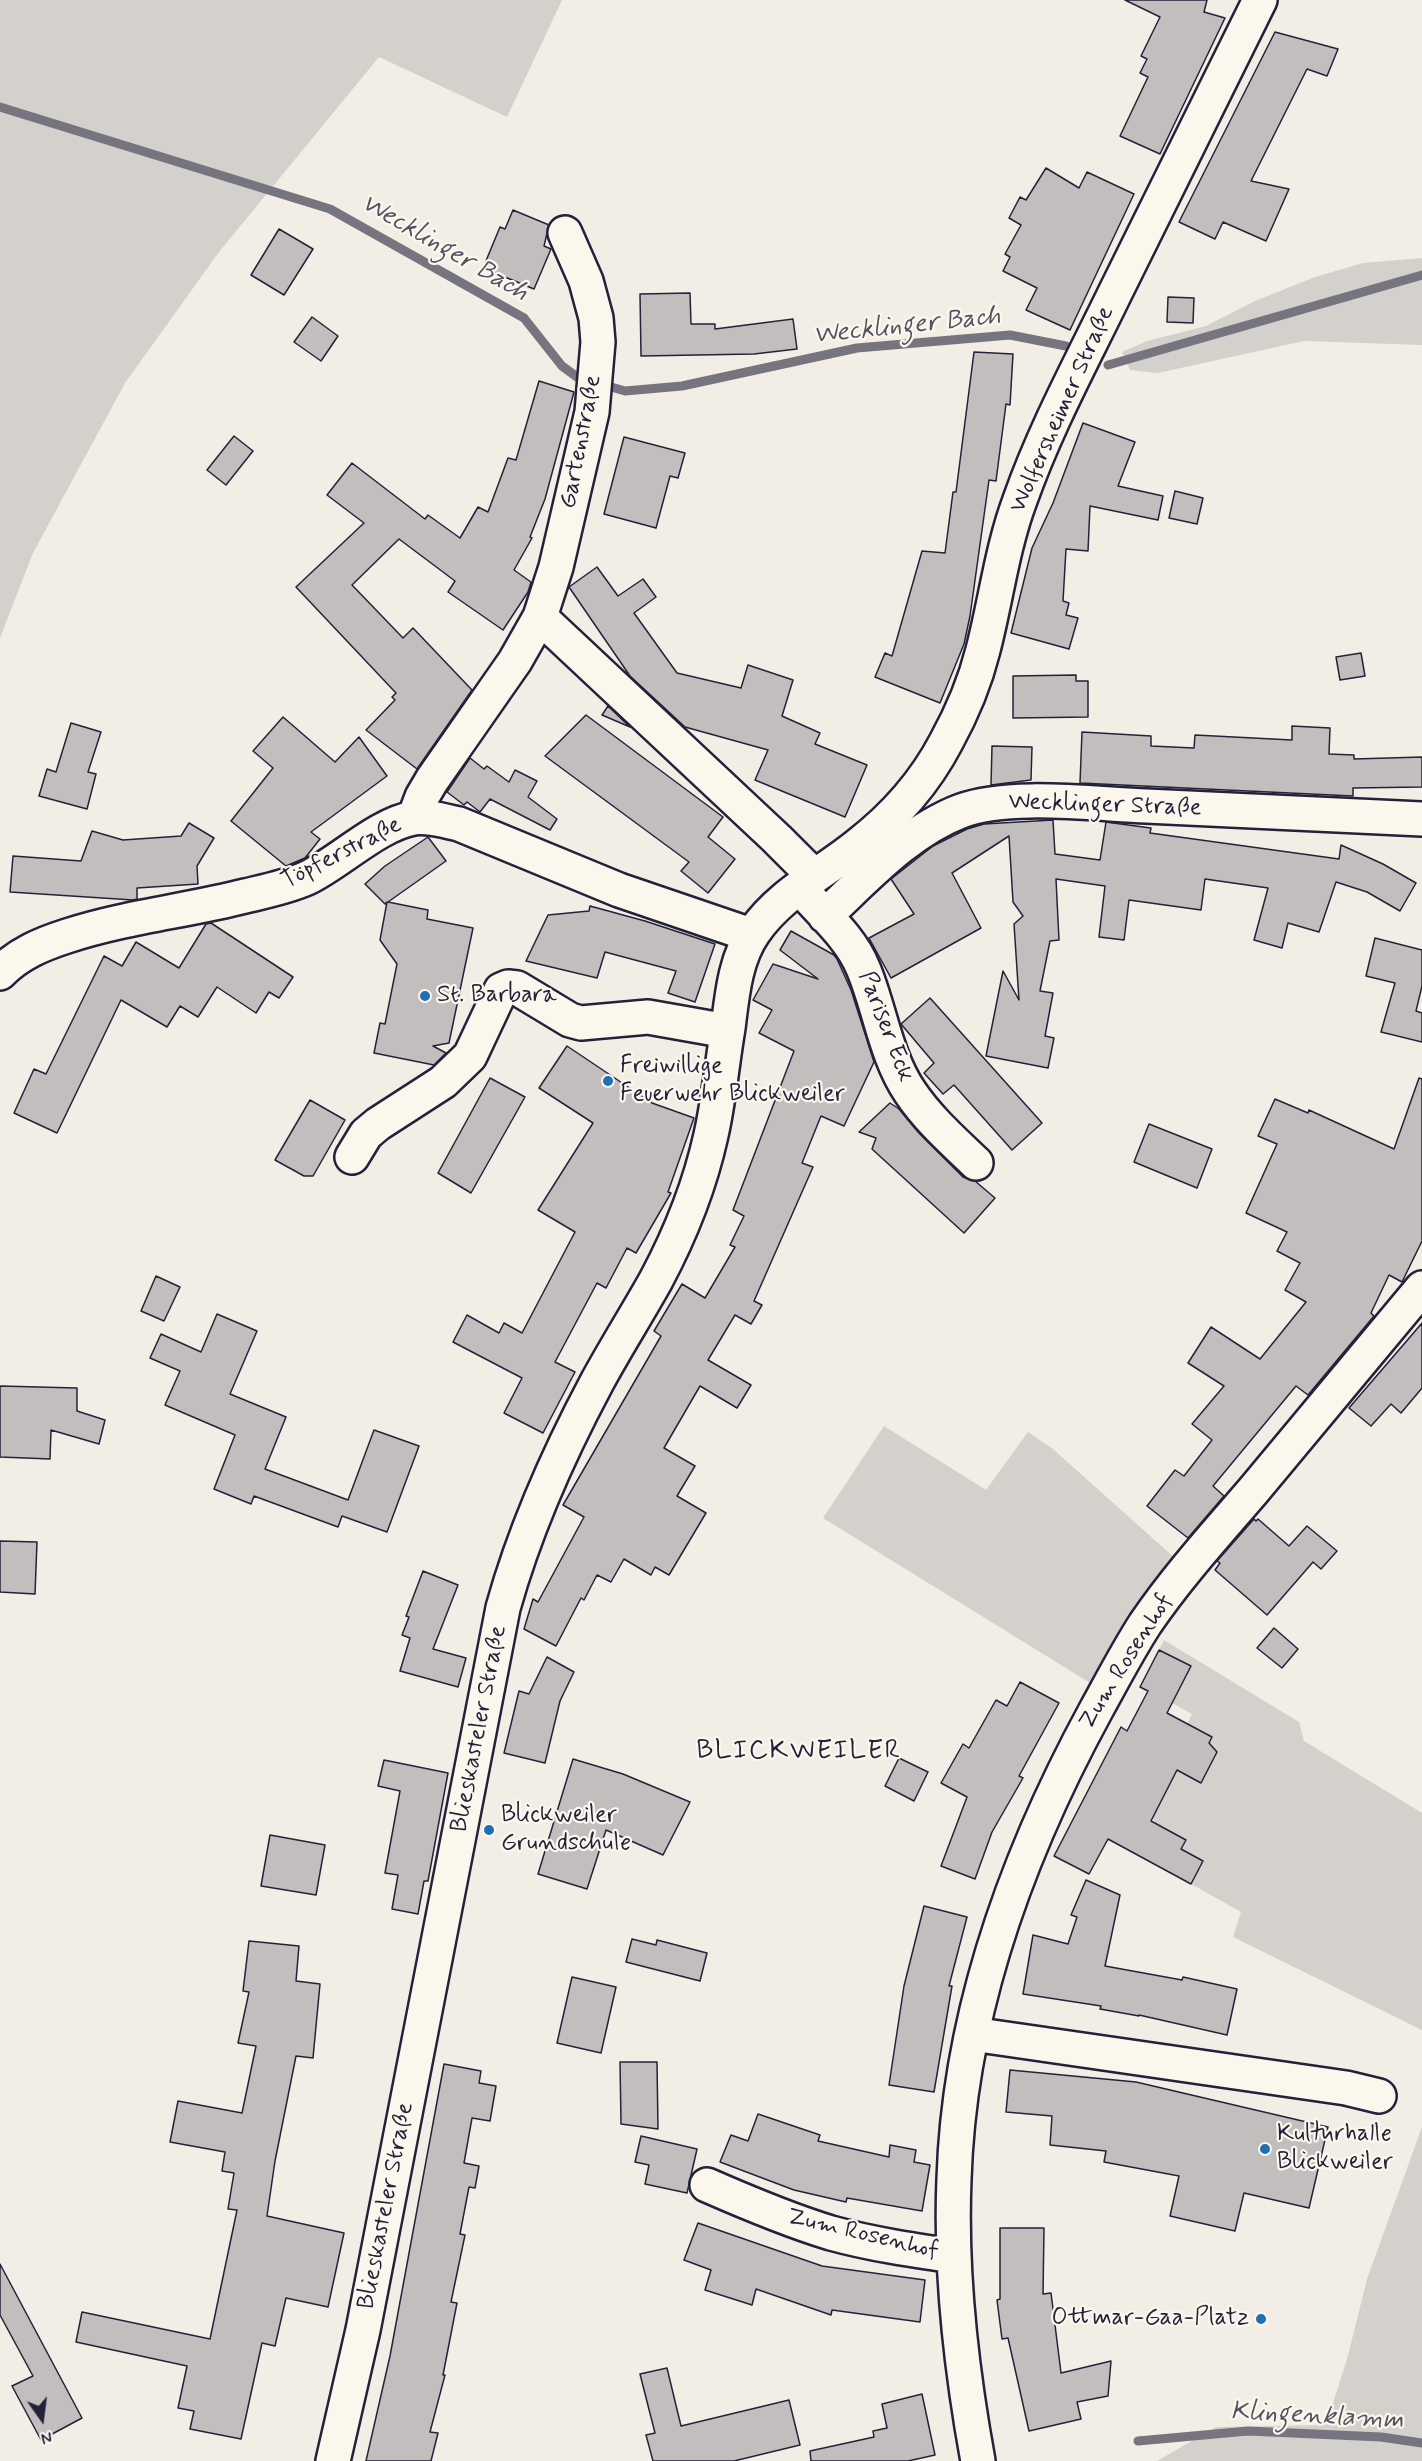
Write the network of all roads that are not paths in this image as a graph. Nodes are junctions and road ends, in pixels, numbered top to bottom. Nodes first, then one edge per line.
1 (1260, 0) edge
2 (565, 233) dead end
3 (540, 617) junction
4 (414, 818) junction
5 (1422, 819) edge
6 (806, 881) junction
7 (825, 916) junction
8 (751, 935) junction
9 (0, 973) edge
10 (727, 1031) junction
11 (351, 1157) dead end
12 (976, 1163) dead end
13 (1422, 1288) edge
14 (972, 2034) junction
15 (1379, 2096) dead end
16 (707, 2185) dead end
17 (953, 2256) junction
18 (333, 2461) edge
19 (978, 2461) edge

1 - 6 street, Wolfersheimer Straße
2 - 3 street, Gartenstraße
3 - 4 street, Gartenstraße
3 - 6 street
4 - 8 street, Töpferstraße
4 - 9 street, Töpferstraße
5 - 7 street, Wecklinger Straße
6 - 7 street, Pariser Eck
6 - 8 street, Blieskasteler Straße
7 - 12 street, Pariser Eck
8 - 10 street, Blieskasteler Straße
10 - 11 street
10 - 18 street, Blieskasteler Straße
13 - 14 street, Zum Rosenhof
14 - 15 street
14 - 17 street, Zum Rosenhof
16 - 17 street, Zum Rosenhof
17 - 19 street, Zum Rosenhof

